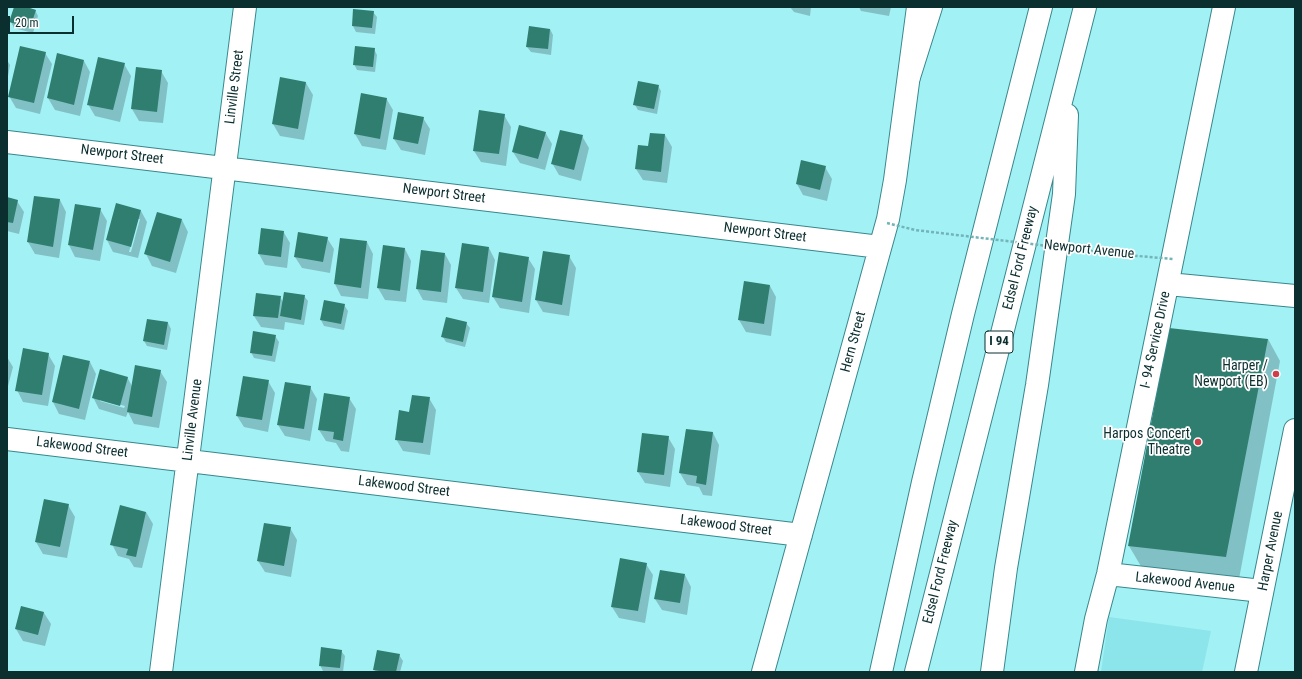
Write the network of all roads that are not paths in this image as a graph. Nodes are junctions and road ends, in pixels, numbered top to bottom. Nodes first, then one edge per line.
1 (245, 7) edge
2 (918, 7) edge
3 (931, 7) edge
4 (1041, 7) edge
5 (1085, 7) edge
6 (1224, 7) edge
7 (1068, 71) junction
8 (908, 77) junction
9 (7, 142) edge
10 (225, 168) junction
11 (880, 247) junction
12 (1168, 284) junction
13 (1295, 296) edge
14 (1295, 430) edge
15 (7, 439) edge
16 (188, 461) junction
17 (801, 535) junction
18 (1108, 574) junction
19 (1262, 591) junction
20 (161, 672) edge
21 (763, 672) edge
22 (881, 672) edge
23 (916, 672) edge
24 (992, 672) edge
25 (1086, 672) edge
26 (1246, 672) edge

1 - 10 main road, Linville Street
2 - 8 main road, Hern Street
3 - 8 main road
4 - 22 main road
5 - 7 main road, Edsel Ford Freeway / I 94
6 - 12 main road, I- 94 Service Drive
7 - 23 main road, Edsel Ford Freeway / I 94
7 - 24 main road
8 - 11 main road, Hern Street
9 - 10 main road, Newport Street
10 - 11 main road, Newport Street
10 - 16 main road, Linville Avenue
11 - 17 main road, Hern Street
12 - 13 main road
12 - 18 main road, I- 94 Service Drive
14 - 19 main road, Harper Avenue
15 - 16 main road, Lakewood Street
16 - 17 main road, Lakewood Street
16 - 20 main road, Linville Avenue
17 - 21 main road, Hern Street
18 - 19 main road, Lakewood Avenue
18 - 25 main road, I- 94 Service Drive
19 - 26 main road, Harper Avenue

